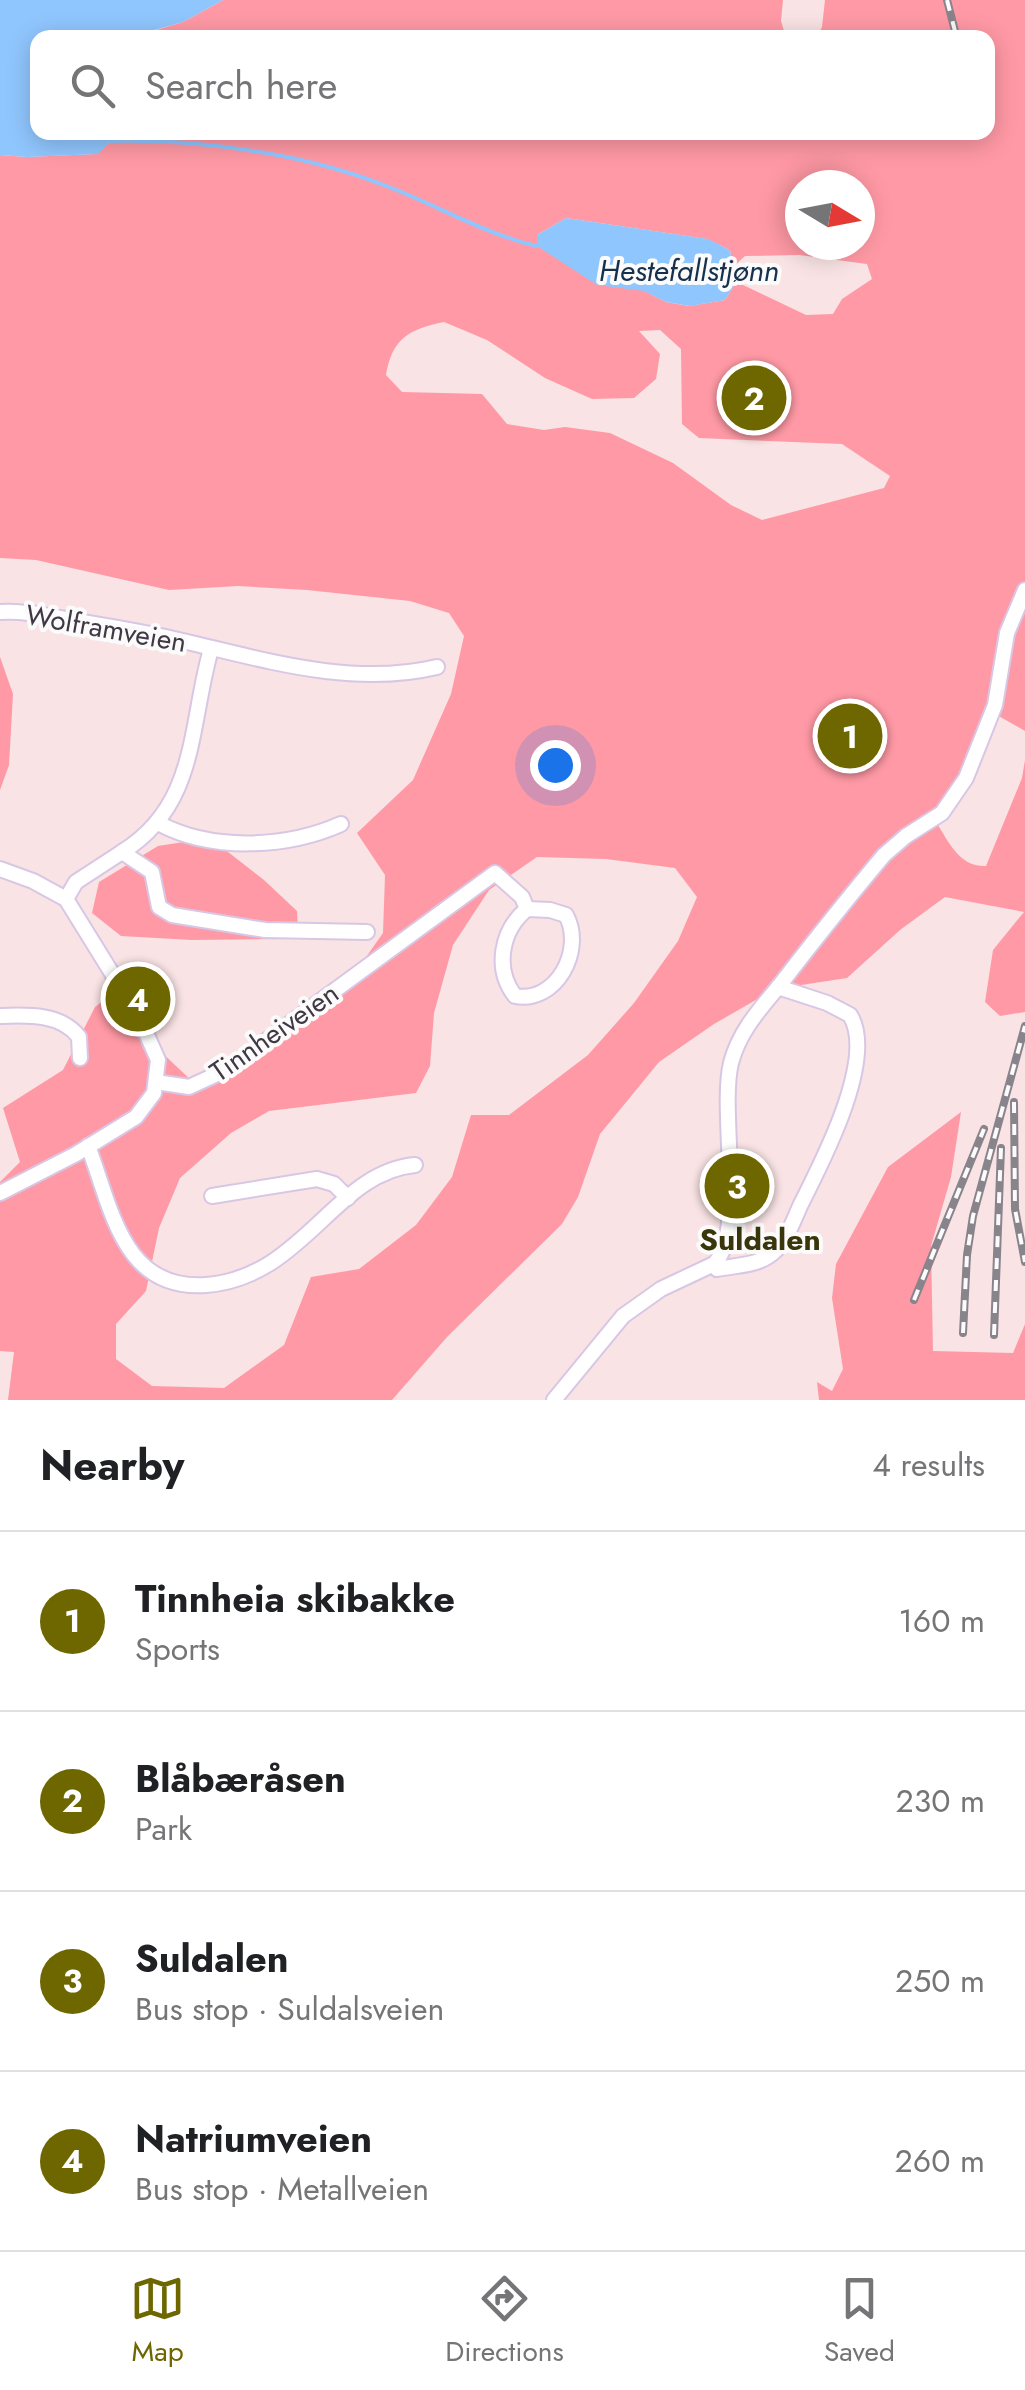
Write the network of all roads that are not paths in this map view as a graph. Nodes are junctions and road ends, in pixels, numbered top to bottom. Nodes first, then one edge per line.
1 (1025, 590) edge
2 (0, 612) edge
3 (211, 649) junction
4 (438, 667) dead end
5 (158, 823) junction
6 (341, 824) dead end
7 (122, 852) junction
8 (0, 869) edge
9 (66, 899) junction
10 (527, 910) junction
11 (366, 932) dead end
12 (778, 987) junction
13 (0, 1016) edge
14 (80, 1058) dead end
15 (156, 1082) junction
16 (88, 1146) junction
17 (415, 1165) dead end
18 (0, 1193) edge
19 (212, 1196) dead end
20 (348, 1198) junction
21 (714, 1264) junction
22 (554, 1400) edge

1 - 12 street
2 - 3 street, Wolframveien
3 - 4 street, Wolframveien
3 - 5 street, Wolframveien
5 - 6 street
5 - 7 street, Wolframveien
7 - 9 street, Wolframveien
7 - 11 street
8 - 9 street
9 - 15 street
10 - 10 street
10 - 15 street, Tinnheiveien
12 - 21 street
12 - 21 street
13 - 14 street
15 - 16 street
16 - 18 street
16 - 20 street
17 - 20 street
19 - 20 street
21 - 22 street

